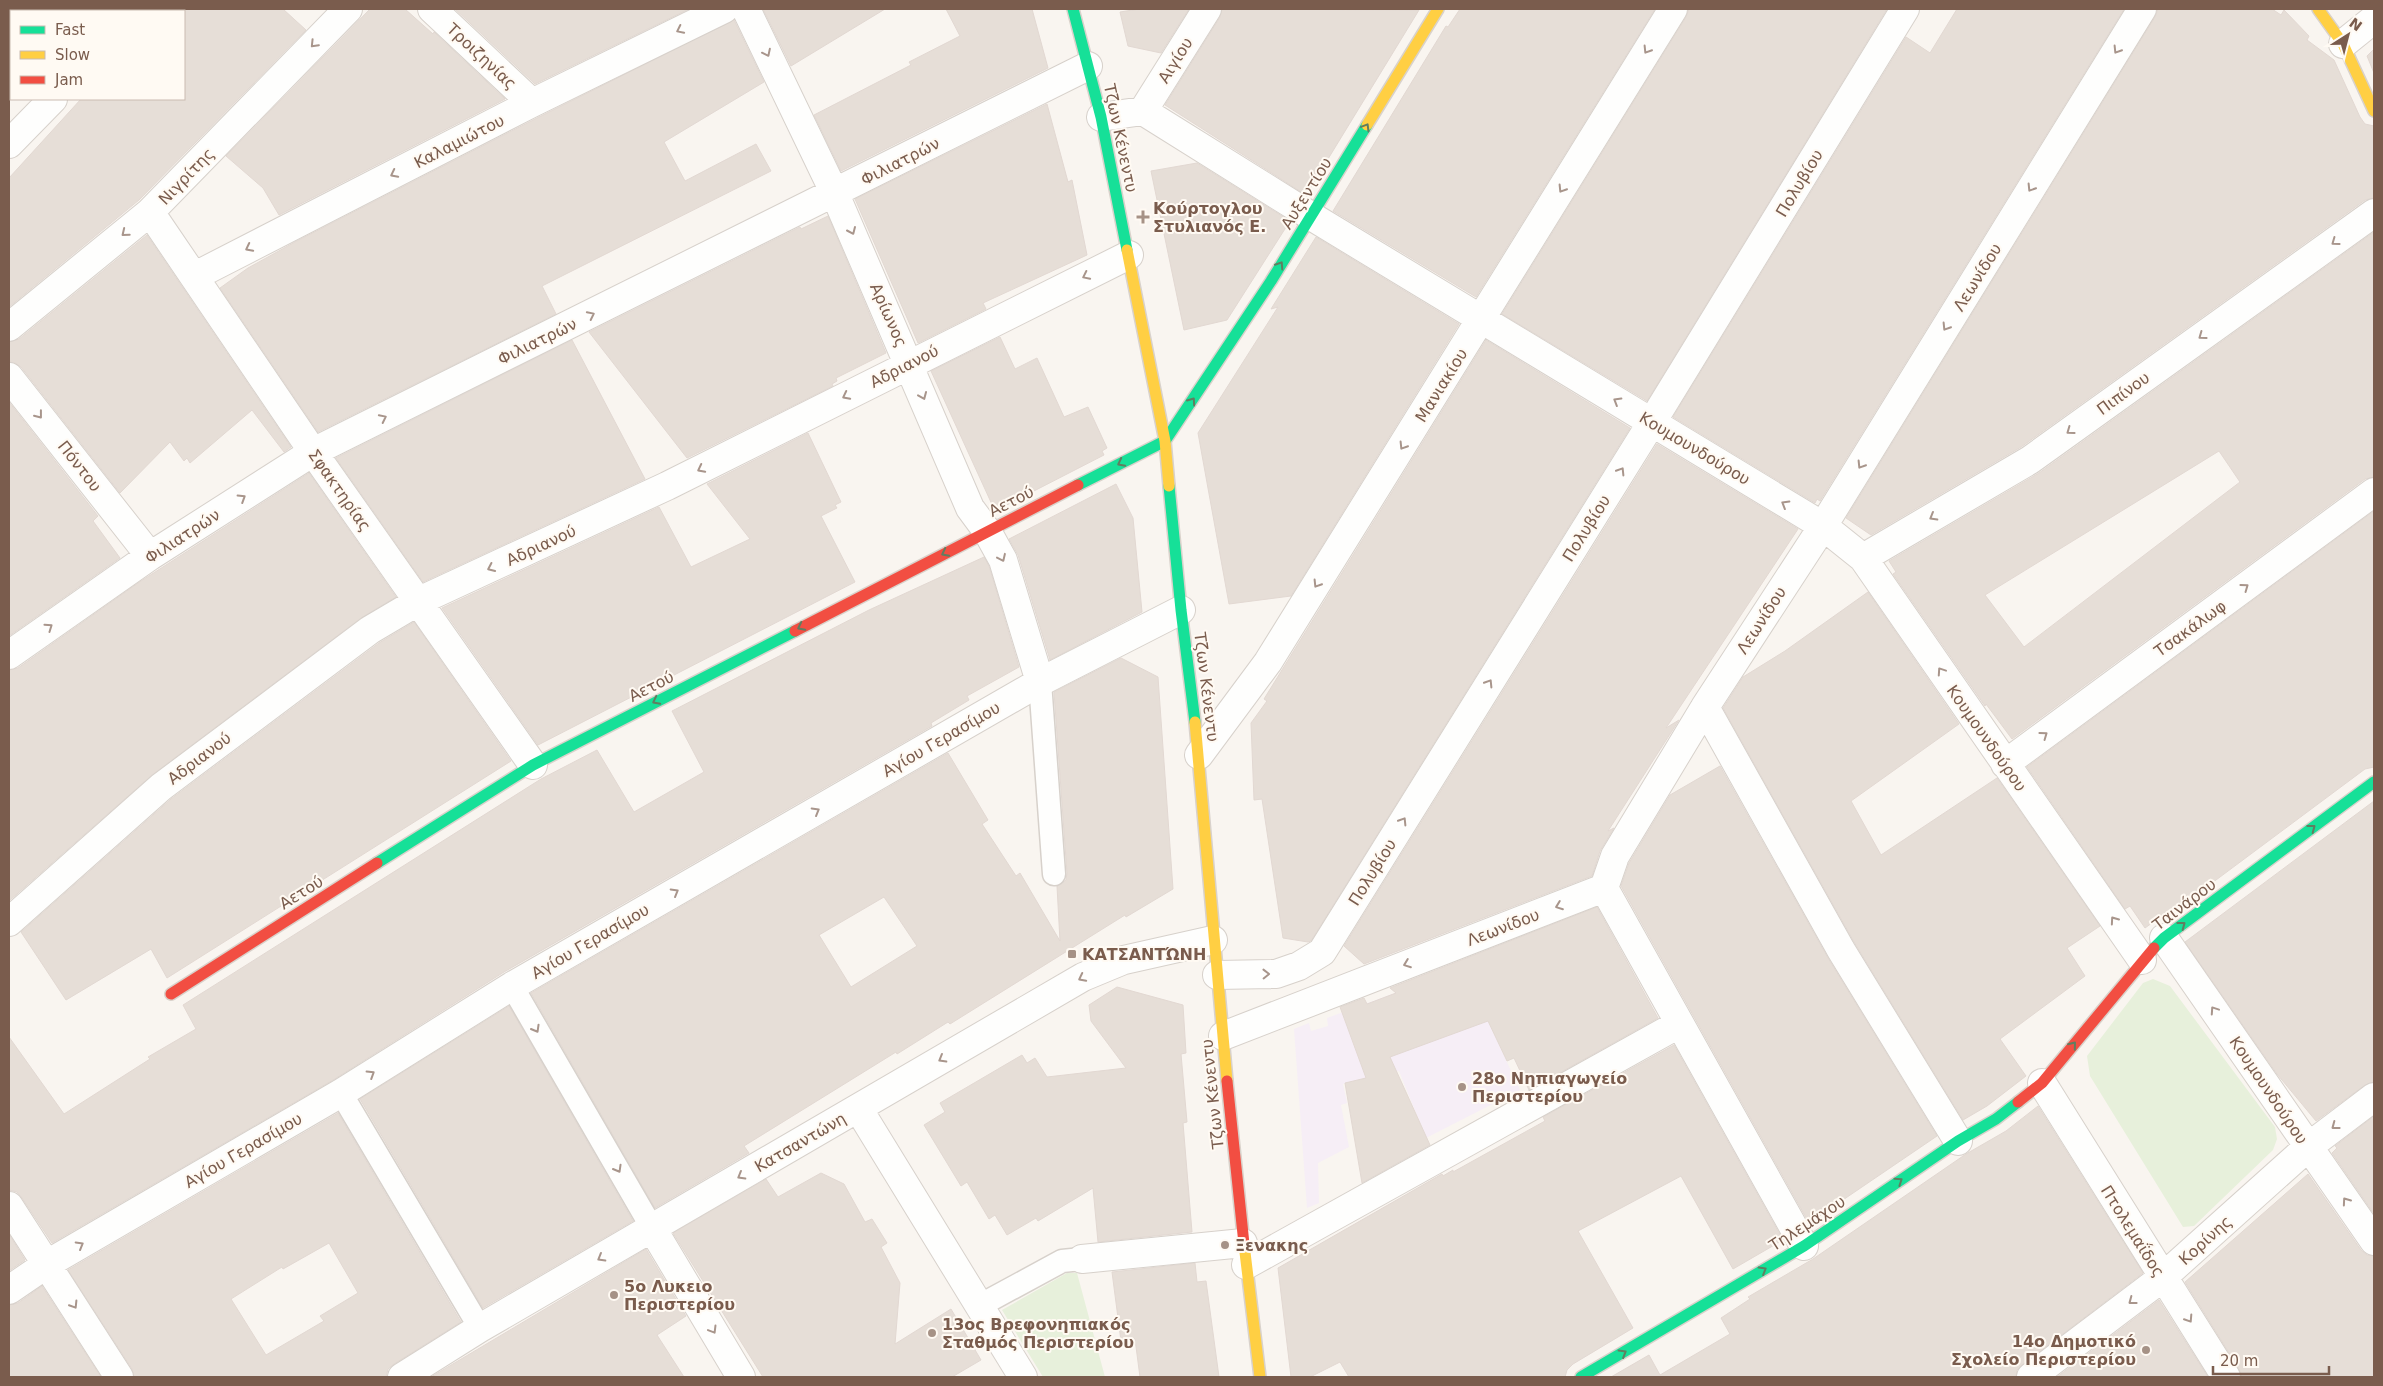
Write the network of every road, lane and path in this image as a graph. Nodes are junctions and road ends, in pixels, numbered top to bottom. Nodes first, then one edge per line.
1 (348, 9) edge
2 (432, 9) edge
3 (724, 9) edge
4 (746, 9) edge
5 (1073, 9) edge
6 (1207, 9) edge
7 (1438, 9) edge
8 (1673, 9) edge
9 (1905, 9) edge
10 (2142, 9) edge
11 (2318, 9) edge
12 (2374, 19) edge
13 (2343, 44) junction
14 (1088, 66) junction
15 (23, 100) edge
16 (52, 100) edge
17 (532, 103) junction
18 (1143, 111) junction
19 (2374, 111) edge
20 (1101, 117) junction
21 (15, 138) edge
22 (835, 194) junction
23 (150, 212) junction
24 (2374, 213) edge
25 (1311, 216) junction
26 (1129, 255) junction
27 (195, 276) junction
28 (1482, 319) junction
29 (9, 327) edge
30 (910, 364) junction
31 (9, 377) edge
32 (1652, 422) junction
33 (1165, 442) junction
34 (313, 452) junction
35 (2374, 492) edge
36 (1823, 526) junction
37 (987, 531) junction
38 (150, 556) junction
39 (1863, 558) junction
40 (419, 601) junction
41 (1181, 610) junction
42 (9, 655) edge
43 (1040, 682) junction
44 (1705, 707) junction
45 (1199, 755) junction
46 (2005, 764) junction
47 (533, 765) junction
48 (2374, 782) edge
49 (1054, 874) dead end
50 (1604, 888) junction
51 (9, 922) edge
52 (2164, 938) junction
53 (1213, 940) junction
54 (2142, 960) junction
55 (1217, 974) junction
56 (512, 986) junction
57 (171, 994) dead end
58 (1679, 1024) junction
59 (1222, 1036) junction
60 (2042, 1083) junction
61 (341, 1093) junction
62 (2374, 1097) edge
63 (858, 1108) junction
64 (1958, 1140) junction
65 (2308, 1147) junction
66 (9, 1206) edge
67 (652, 1228) junction
68 (2374, 1241) edge
69 (1804, 1246) junction
70 (1245, 1254) junction
71 (1082, 1259) joint
72 (48, 1264) junction
73 (2162, 1278) junction
74 (9, 1290) edge
75 (979, 1306) junction
76 (480, 1328) junction
77 (119, 1377) edge
78 (402, 1377) edge
79 (741, 1377) edge
80 (1022, 1377) edge
81 (1260, 1377) edge
82 (1581, 1377) edge
83 (2031, 1377) edge
84 (2226, 1377) edge

1 -> 23 street, Νιγρίτης
2 - 17 street, Τροιζηνίας
3 -> 17 street, Καλαμιώτου
4 -> 22 street, Αρίωνος
5 - 14 street, Τζων Κένεντυ
6 - 18 street, Αιγίου
25 -> 7 street, Αυξεντίου
8 -> 28 street, Μανιακίου
9 - 32 street, Πολυβίου
10 -> 36 street, Λεωνίδου
11 - 13 street
12 - 13 street
13 - 19 street
14 - 20 street, Τζων Κένεντυ
14 - 22 street, Φιλιατρών
15 - 21 street
16 - 21 street
17 -> 27 street, Καλαμιώτου
18 - 20 street
18 - 25 street, Κουμουνδούρου
20 - 26 street, Τζων Κένεντυ
22 -> 30 street, Αρίωνος
34 -> 22 street, Φιλιατρών
23 - 27 street, Σφακτηρίας
23 -> 29 street, Νιγρίτης
24 -> 39 street, Πιπίνου
25 - 28 street, Κουμουνδούρου
33 -> 25 street, Αυξεντίου
26 -> 30 street, Αδριανού
26 - 33 street, Τζων Κένεντυ
27 - 34 street, Σφακτηρίας
32 -> 28 street, Κουμουνδούρου
28 -> 45 street, Μανιακίου
30 -> 37 street, Αρίωνος
30 -> 40 street, Αδριανού
31 -> 38 street, Πόντου
36 -> 32 street, Κουμουνδούρου
55 -> 32 street, Πολυβίου
33 -> 37 street, Αετού
33 - 41 street, Τζων Κένεντυ
38 -> 34 street, Φιλιατρών
34 - 40 street, Σφακτηρίας
46 -> 35 street, Τσακάλωφ
36 - 39 street, Κουμουνδούρου
36 - 44 street, Λεωνίδου
37 -> 43 street, Αρίωνος
37 -> 47 street, Αετού
42 -> 38 street, Φιλιατρών
46 -> 39 street, Κουμουνδούρου
40 - 47 street, Σφακτηρίας
40 - 51 street, Αδριανού
41 - 43 street, Αγίου Γερασίμου
41 - 45 street, Τζων Κένεντυ
43 - 49 lane
56 -> 43 street, Αγίου Γερασίμου
44 - 50 street, Λεωνίδου
44 - 64 street
45 - 53 street, Τζων Κένεντυ
54 -> 46 street, Κουμουνδούρου
47 - 57 street, Αετού
52 -> 48 street, Ταινάρου
50 - 58 street
50 -> 59 street, Λεωνίδου
52 - 54 street, Ταινάρου
65 -> 52 street, Κουμουνδούρου
53 - 55 street, Τζων Κένεντυ
53 -> 63 street, Κατσαντώνη
60 -> 54 street, Ταινάρου
55 - 59 street, Τζων Κένεντυ
61 -> 56 street, Αγίου Γερασίμου
56 -> 67 lane
58 - 69 street
58 - 70 street
59 - 70 street, Τζων Κένεντυ
60 - 64 street, Τηλεμάχου
60 - 73 street, Πτολεμαΐδος
72 -> 61 street, Αγίου Γερασίμου
61 - 76 lane
62 -> 65 street, Κορίνης
63 -> 67 street, Κατσαντώνη
63 - 75 street
69 -> 64 street, Τηλεμάχου
68 -> 65 street, Κουμουνδούρου
65 - 73 street, Κορίνης
66 - 72 street
67 -> 76 street, Κατσαντώνη
67 -> 79 street
82 -> 69 street, Τηλεμάχου
70 - 71 street
70 - 81 street, Τζων Κένεντυ
71 - 75 lane
72 - 74 street, Αγίου Γερασίμου
72 -> 77 street
73 -> 83 street, Κορίνης
73 -> 84 street, Πτολεμαΐδος
75 - 80 street
76 - 78 street, Κατσαντώνη

